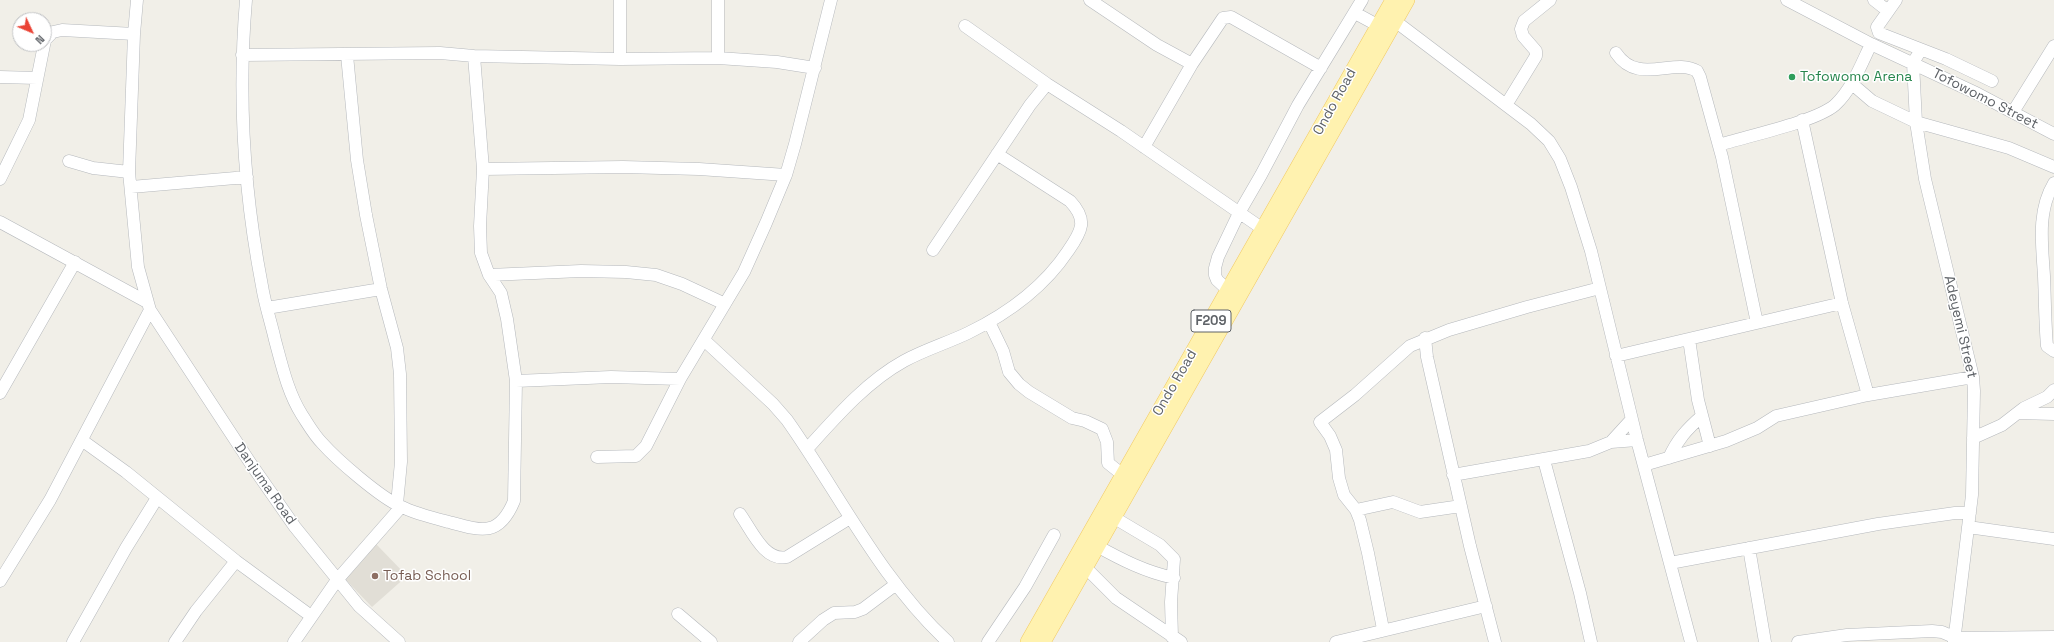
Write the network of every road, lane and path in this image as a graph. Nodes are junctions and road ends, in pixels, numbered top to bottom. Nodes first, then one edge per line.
1 (137, 0) edge
2 (246, 0) edge
3 (620, 0) edge
4 (718, 0) edge
5 (831, 0) edge
6 (1090, 0) edge
7 (1362, 0) edge
8 (1393, 0) edge
9 (1407, 0) edge
10 (1550, 0) edge
11 (1787, 0) edge
12 (1874, 0) edge
13 (1896, 0) edge
14 (1888, 11) junction
15 (1355, 13) junction
16 (1395, 21) junction
17 (965, 26) dead end
18 (1379, 26) junction
19 (134, 34) junction
20 (1870, 44) junction
21 (2054, 46) edge
22 (1920, 50) junction
23 (1616, 53) dead end
24 (242, 55) junction
25 (347, 55) junction
26 (474, 56) junction
27 (718, 58) junction
28 (620, 59) junction
29 (1913, 63) junction
30 (1192, 64) junction
31 (815, 68) junction
32 (1321, 68) junction
33 (0, 77) edge
34 (37, 78) junction
35 (1992, 81) dead end
36 (1851, 83) junction
37 (1047, 84) junction
38 (1506, 106) junction
39 (2013, 112) junction
40 (1802, 120) junction
41 (1916, 122) junction
42 (2052, 130) edge
43 (1719, 145) junction
44 (1144, 147) junction
45 (997, 154) junction
46 (5, 155) edge
47 (69, 161) dead end
48 (2054, 167) edge
49 (483, 169) junction
50 (129, 172) junction
51 (761, 174) junction
52 (786, 175) junction
53 (247, 177) junction
54 (0, 179) edge
55 (2054, 183) edge
56 (131, 187) junction
57 (778, 193) junction
58 (1239, 213) junction
59 (0, 222) edge
60 (1263, 229) junction
61 (933, 250) dead end
62 (75, 262) junction
63 (489, 275) junction
64 (1600, 288) junction
65 (381, 290) junction
66 (1228, 290) junction
67 (1842, 302) junction
68 (725, 304) junction
69 (149, 306) junction
70 (267, 308) junction
71 (989, 322) junction
72 (1757, 324) junction
73 (1425, 338) junction
74 (1689, 339) junction
75 (704, 340) junction
76 (2054, 351) edge
77 (1616, 356) junction
78 (1973, 377) junction
79 (680, 379) junction
80 (516, 381) junction
81 (1178, 390) junction
82 (2054, 390) edge
83 (0, 393) edge
84 (1868, 396) junction
85 (2018, 413) junction
86 (2054, 414) edge
87 (1702, 416) junction
88 (1632, 419) junction
89 (1973, 438) junction
90 (1637, 440) junction
91 (83, 441) junction
92 (1612, 442) junction
93 (1710, 446) junction
94 (807, 449) junction
95 (597, 456) dead end
96 (1669, 458) junction
97 (1544, 460) junction
98 (1644, 465) junction
99 (1123, 475) junction
100 (1453, 475) junction
101 (157, 498) junction
102 (399, 506) junction
103 (1461, 506) junction
104 (1356, 510) junction
105 (1970, 513) junction
106 (740, 514) dead end
107 (1113, 517) junction
108 (850, 518) junction
109 (1968, 527) junction
110 (1054, 535) dead end
111 (2054, 539) edge
112 (1097, 546) junction
113 (1749, 548) junction
114 (236, 561) junction
115 (1670, 563) junction
116 (1085, 567) junction
117 (1174, 578) junction
118 (1, 579) edge
119 (337, 580) junction
120 (895, 585) junction
121 (1486, 606) junction
122 (678, 614) dead end
123 (311, 616) junction
124 (1383, 630) junction
125 (2054, 637) edge
126 (1177, 639) edge
127 (1955, 640) edge
128 (73, 642) edge
129 (175, 642) edge
130 (294, 642) edge
131 (399, 642) edge
132 (711, 642) edge
133 (799, 642) edge
134 (948, 642) edge
135 (988, 642) edge
136 (1028, 642) edge
137 (1043, 642) edge
138 (1336, 642) edge
139 (1495, 642) edge
140 (1591, 642) edge
141 (1691, 642) edge
142 (1766, 642) edge
143 (1798, 642) edge

1 - 19 street
2 - 24 street
3 - 28 street
4 - 27 street
5 - 31 street
6 - 30 street
7 - 15 street
8 - 18 main road, Ondo Road / F209
9 - 16 main road, Ondo Road / F209
10 - 38 street
11 - 20 street, Tofowomo Street
12 - 14 street
13 - 14 street
14 - 22 street
15 - 18 street
15 - 32 street
16 - 38 street
16 - 81 main road, Ondo Road / F209
17 - 37 street
18 - 60 main road, Ondo Road / F209
19 - 34 street
19 - 50 street
20 - 29 street, Tofowomo Street
20 - 36 street
21 - 39 street
22 - 29 street
22 - 35 street
23 - 43 street
24 - 25 street
24 - 53 street
25 - 26 street
25 - 65 street
26 - 28 street
26 - 49 street
27 - 28 street
27 - 31 street
29 - 39 street, Tofowomo Street
29 - 41 street, Adeyemi Street
30 - 32 street
30 - 44 street
31 - 52 street
32 - 58 street
33 - 34 street
34 - 46 street
36 - 40 street
36 - 41 street
37 - 44 street
37 - 45 street
38 - 64 street
39 - 42 street, Tofowomo Street
40 - 43 street
40 - 67 street
41 - 48 street
41 - 78 street, Adeyemi Street
43 - 72 street
44 - 58 street
45 - 61 street
45 - 71 street
46 - 54 street
47 - 50 street
49 - 51 street
49 - 63 street
50 - 56 street
51 - 52 street
51 - 57 street
52 - 57 street
53 - 56 street
53 - 70 street
55 - 76 street
56 - 69 street
57 - 68 street
58 - 60 street
58 - 66 street
59 - 62 street
60 - 66 main road, Ondo Road / F209
62 - 69 street
62 - 83 street
63 - 68 street
63 - 80 street
64 - 73 street
64 - 77 street
65 - 70 street
65 - 102 street
66 - 81 main road, Ondo Road / F209
67 - 72 street
67 - 84 street
68 - 75 street
69 - 91 street
69 - 119 street, Danjuma Road
70 - 102 street
71 - 94 street
71 - 99 street
72 - 74 street
73 - 100 street
73 - 104 street
74 - 77 street
74 - 87 street
75 - 79 street
75 - 94 street
77 - 88 street
78 - 84 street
78 - 89 street, Adeyemi Street
79 - 80 street
79 - 95 street
80 - 102 street
81 - 99 main road, Ondo Road / F209
81 - 107 main road, Ondo Road / F209
82 - 85 street
84 - 93 street
85 - 86 street
85 - 89 street
87 - 93 street
87 - 96 street
88 - 90 street
88 - 92 street
89 - 105 street, Adeyemi Street
90 - 92 street
90 - 98 street
91 - 101 street
91 - 118 street
92 - 97 street
93 - 96 street
94 - 108 street
96 - 98 street
97 - 100 street
97 - 140 street
98 - 115 street
99 - 136 main road, Ondo Road / F209
100 - 103 street
101 - 114 street
101 - 128 street
102 - 119 street
103 - 104 street
103 - 121 street
104 - 124 street
105 - 109 street, Adeyemi Street
105 - 113 street
106 - 108 street
107 - 112 main road, Ondo Road / F209
107 - 117 street
108 - 120 street
109 - 111 street
109 - 127 street, Adeyemi Street
110 - 135 street
112 - 116 main road, Ondo Road / F209
112 - 117 street
113 - 115 street
113 - 142 street
114 - 123 street
114 - 129 street
115 - 141 street
116 - 126 street
116 - 137 main road, Ondo Road / F209
117 - 126 street
119 - 123 street
119 - 131 street, Danjuma Road
120 - 133 street
120 - 134 street
121 - 124 street
121 - 139 street
122 - 132 street
123 - 130 street
124 - 138 street
125 - 127 street
127 - 143 street

